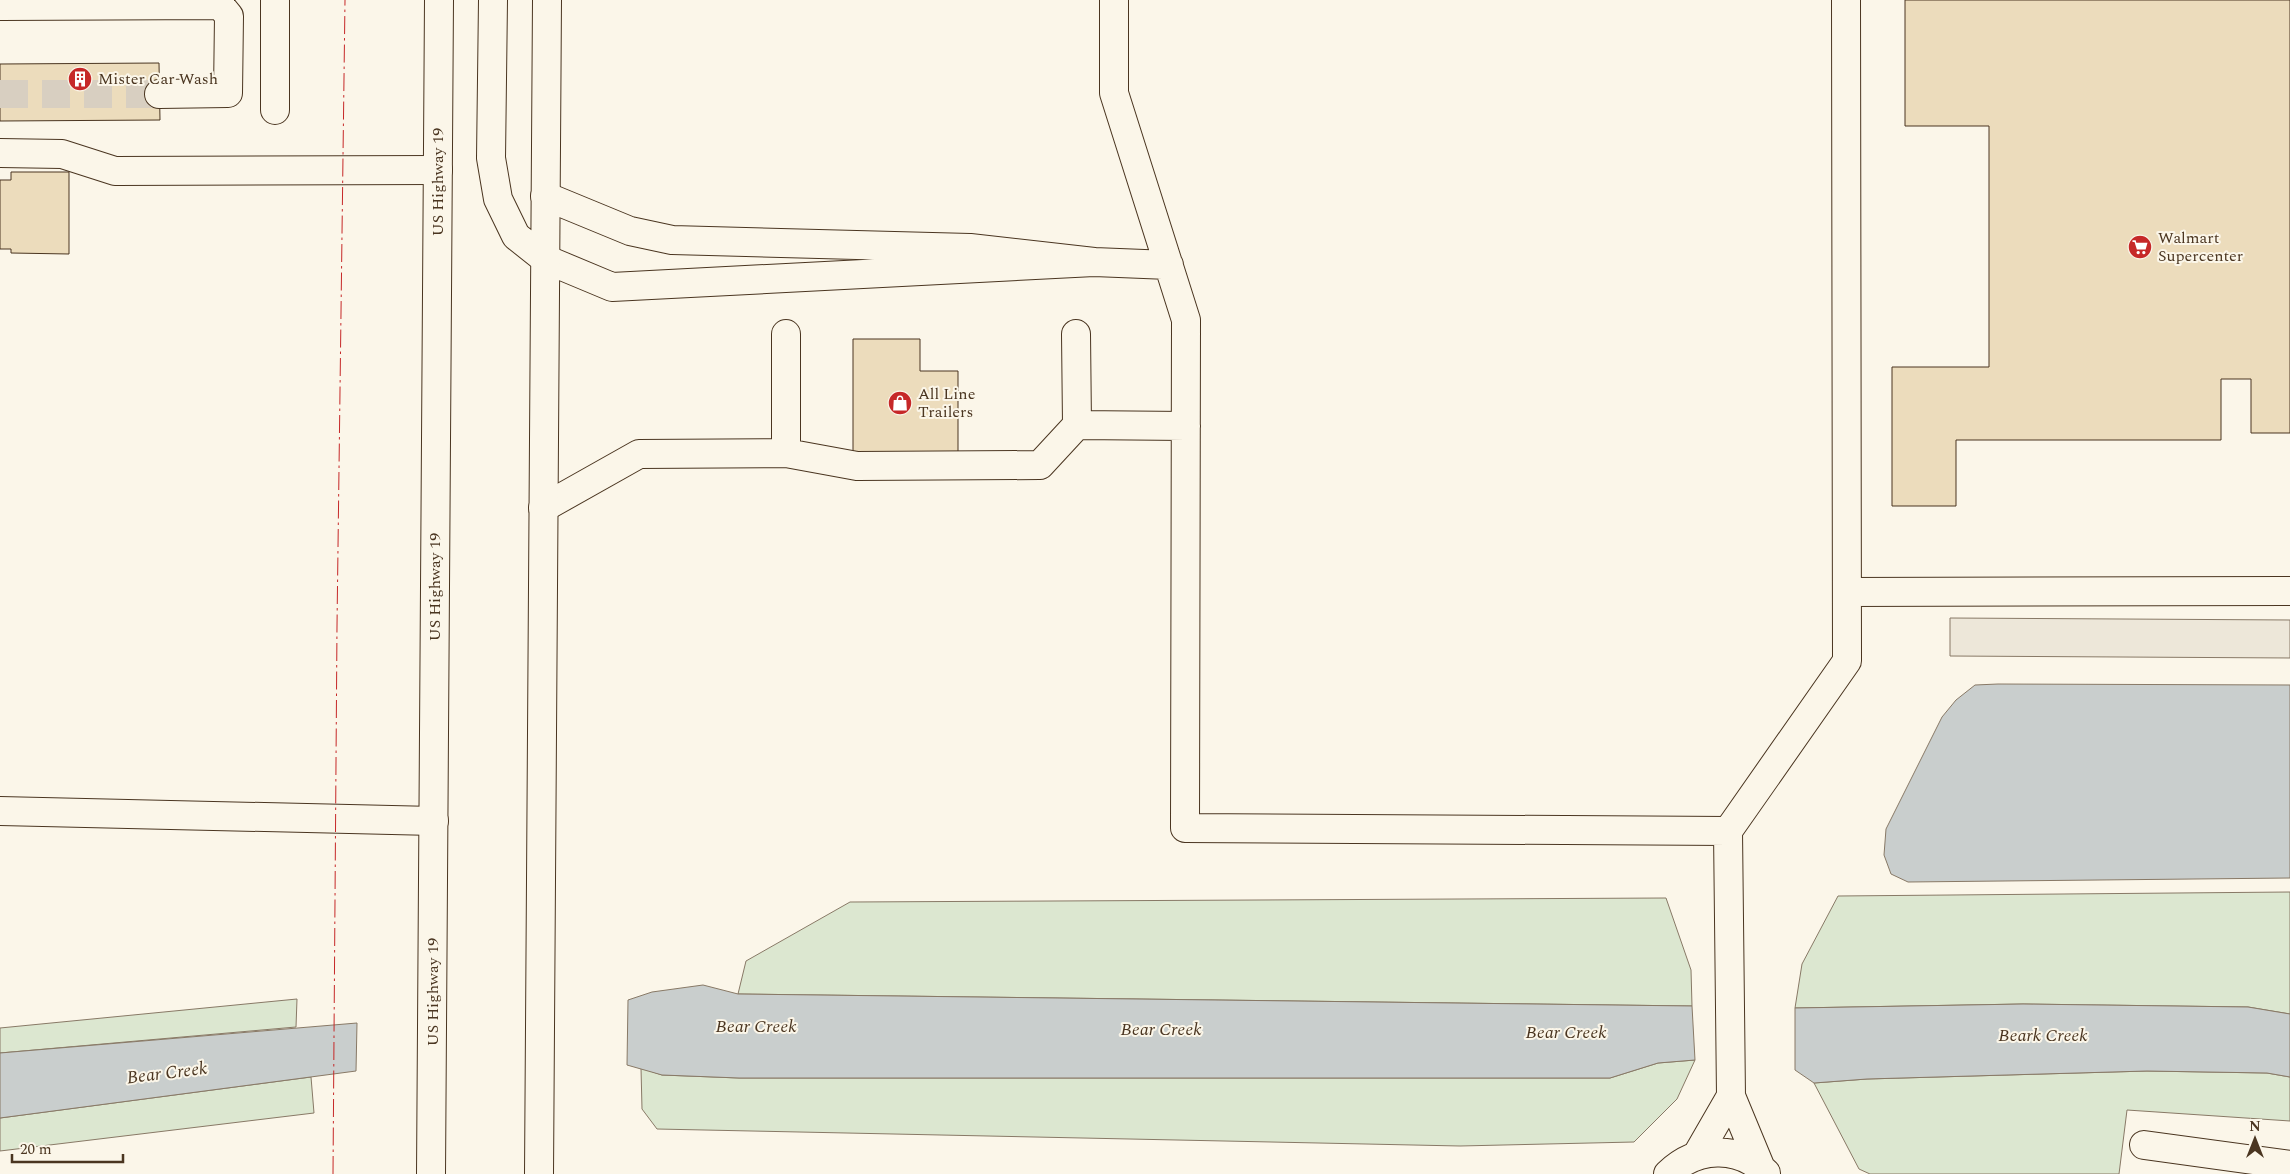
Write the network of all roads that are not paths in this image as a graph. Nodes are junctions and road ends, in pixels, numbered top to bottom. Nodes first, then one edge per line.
1 (275, 0) edge
2 (439, 0) edge
3 (492, 0) edge
4 (547, 0) edge
5 (1114, 0) edge
6 (1846, 0) edge
7 (220, 3) edge
8 (0, 6) edge
9 (159, 94) tunnel mouth
10 (275, 110) dead end
11 (0, 153) edge
12 (438, 170) junction
13 (545, 196) junction
14 (545, 258) junction
15 (1094, 262) junction
16 (1169, 265) junction
17 (786, 334) dead end
18 (1076, 334) dead end
19 (1077, 426) junction
20 (1186, 426) junction
21 (786, 453) junction
22 (543, 508) junction
23 (1847, 592) junction
24 (2290, 592) edge
25 (0, 810) edge
26 (434, 821) junction
27 (1728, 831) junction
28 (1731, 1096) junction
29 (2144, 1146) dead end
30 (1697, 1155) junction
31 (2212, 1165) edge
32 (2290, 1165) edge
33 (1764, 1170) edge
34 (431, 1174) edge
35 (539, 1174) edge
36 (1668, 1174) edge

1 - 10 main road
2 - 12 main road, US Highway 19
3 - 14 main road
4 - 13 main road
5 - 16 main road
6 - 23 main road
7 - 8 main road
7 - 9 main road
11 - 12 main road
12 - 26 main road, US Highway 19
13 - 14 main road
13 - 15 main road
14 - 15 main road
14 - 22 main road
15 - 16 main road
16 - 20 main road
17 - 21 main road
18 - 19 main road
19 - 20 main road
19 - 21 main road
20 - 27 main road
21 - 22 main road
22 - 35 main road
23 - 24 main road
23 - 27 main road
25 - 26 main road
26 - 34 main road, US Highway 19
27 - 28 main road
28 - 30 main road
28 - 33 main road
29 - 31 main road
30 - 33 main road
30 - 36 main road
31 - 32 main road

